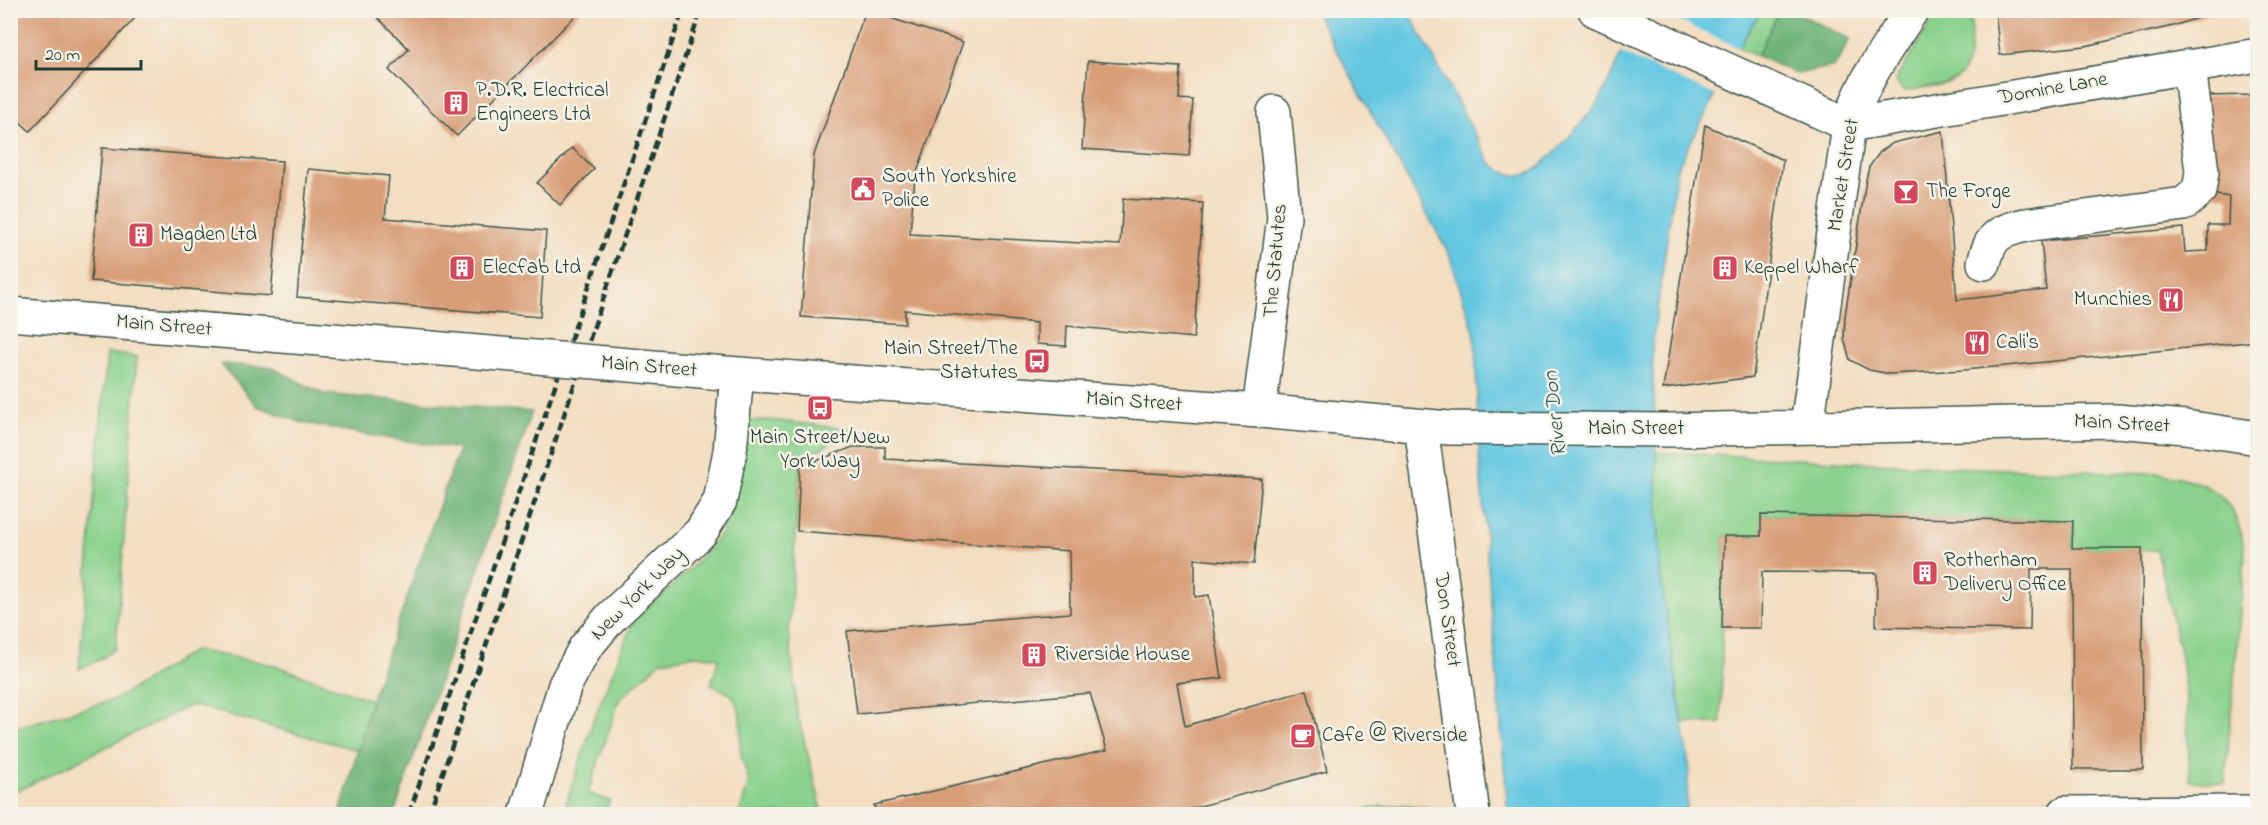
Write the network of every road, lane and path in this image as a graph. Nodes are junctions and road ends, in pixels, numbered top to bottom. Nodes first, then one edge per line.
1 (1595, 10) edge
2 (1912, 10) edge
3 (2258, 55) edge
4 (2189, 66) junction
5 (1274, 112) dead end
6 (1850, 125) junction
7 (1984, 263) dead end
8 (10, 314) edge
9 (724, 373) junction
10 (1259, 411) junction
11 (1808, 426) junction
12 (1435, 427) junction
13 (2258, 438) edge
14 (2258, 812) edge
15 (2065, 813) dead end
16 (526, 814) edge
17 (1473, 814) edge

1 - 6 street
2 - 6 street, Market Street
3 - 4 street, Domine Lane
4 - 6 street, Domine Lane
4 - 7 street
5 - 10 street, The Statutes
6 - 11 street, Market Street
8 - 9 street, Main Street, bridge
9 - 10 street, Main Street
9 - 16 street, New York Way
10 - 12 street, Main Street
11 - 12 street, Main Street
11 - 13 street, Main Street
12 - 17 street, Don Street
14 - 15 street

